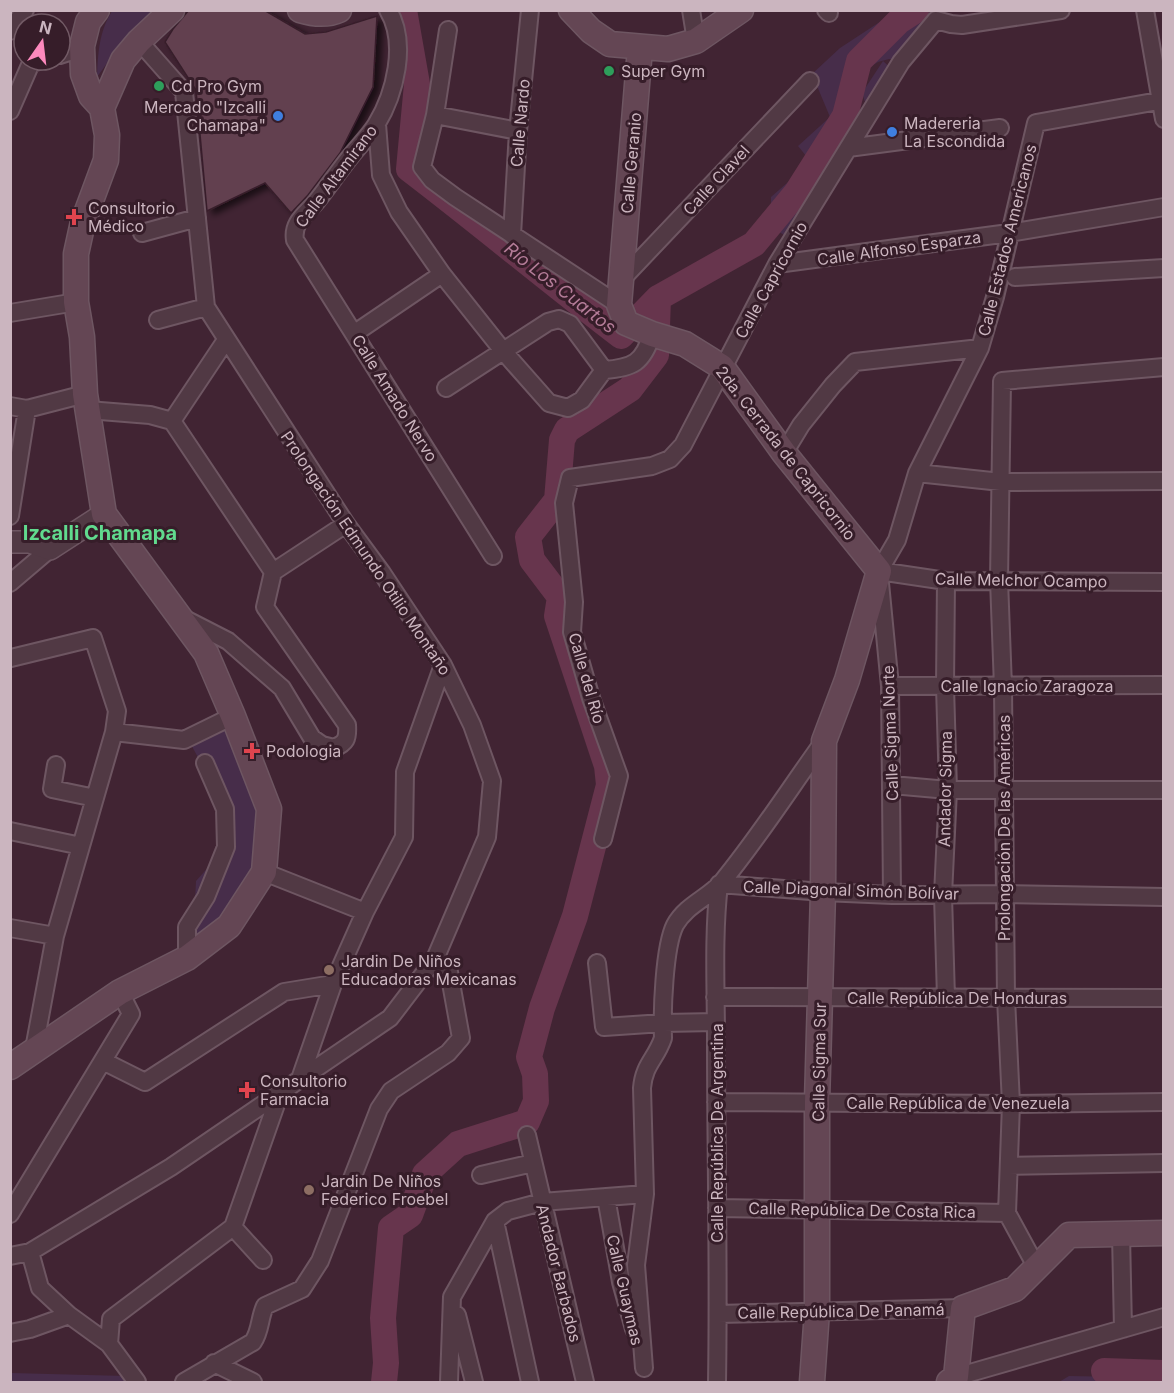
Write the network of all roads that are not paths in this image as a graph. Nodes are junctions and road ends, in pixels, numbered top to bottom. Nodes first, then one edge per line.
1 (26, 10) edge
2 (98, 10) edge
3 (172, 10) edge
4 (300, 10) edge
5 (339, 10) edge
6 (388, 10) edge
7 (530, 10) edge
8 (571, 10) edge
9 (691, 10) edge
10 (741, 10) edge
11 (1061, 10) edge
12 (1144, 10) edge
13 (932, 14) edge
14 (589, 21) edge
15 (448, 30) dead end
16 (10, 31) edge
17 (139, 40) junction
18 (696, 41) junction
19 (640, 48) junction
20 (72, 49) edge
21 (72, 53) edge
22 (27, 72) edge
23 (810, 81) dead end
24 (1162, 100) edge
25 (102, 108) junction
26 (10, 111) edge
27 (435, 115) junction
28 (1164, 119) edge
29 (376, 124) junction
30 (1000, 128) dead end
31 (518, 131) junction
32 (848, 148) junction
33 (1164, 207) edge
34 (197, 218) junction
35 (142, 233) dead end
36 (1009, 233) junction
37 (512, 235) junction
38 (295, 240) joint
39 (777, 264) junction
40 (1164, 268) edge
41 (442, 274) junction
42 (1016, 277) dead end
43 (622, 279) junction
44 (76, 302) junction
45 (206, 307) junction
46 (10, 313) edge
47 (623, 314) junction
48 (158, 320) dead end
49 (355, 333) junction
50 (652, 334) junction
51 (226, 340) junction
52 (980, 348) junction
53 (504, 352) junction
54 (722, 367) junction
55 (1164, 367) edge
56 (604, 370) junction
57 (446, 388) dead end
58 (87, 402) junction
59 (10, 406) edge
60 (27, 409) junction
61 (172, 421) junction
62 (784, 453) junction
63 (917, 473) junction
64 (570, 478) joint
65 (1164, 481) edge
66 (1001, 482) junction
67 (104, 514) junction
68 (10, 516) edge
69 (346, 525) junction
70 (10, 542) edge
71 (50, 549) junction
72 (493, 556) dead end
73 (879, 571) junction
74 (273, 572) junction
75 (946, 580) junction
76 (999, 580) junction
77 (1164, 582) edge
78 (10, 584) edge
79 (181, 617) junction
80 (11, 659) edge
81 (443, 665) junction
82 (1164, 685) edge
83 (890, 686) junction
84 (945, 686) junction
85 (1003, 687) junction
86 (233, 716) junction
87 (114, 732) junction
88 (824, 741) junction
89 (205, 764) dead end
90 (56, 765) dead end
91 (892, 785) junction
92 (948, 790) junction
93 (1004, 790) junction
94 (1164, 790) edge
95 (95, 798) junction
96 (10, 831) edge
97 (603, 839) dead end
98 (81, 846) junction
99 (264, 872) junction
100 (719, 884) junction
101 (823, 892) junction
102 (1004, 894) junction
103 (892, 895) junction
104 (943, 895) junction
105 (1164, 897) edge
106 (365, 912) junction
107 (10, 928) edge
108 (55, 936) junction
109 (187, 958) junction
110 (435, 959) junction
111 (597, 963) dead end
112 (333, 984) junction
113 (120, 992) junction
114 (716, 997) junction
115 (820, 997) junction
116 (946, 998) junction
117 (1006, 998) junction
118 (1164, 999) edge
119 (716, 1022) junction
120 (663, 1023) junction
121 (34, 1049) junction
122 (103, 1060) junction
123 (10, 1067) edge
124 (300, 1079) junction
125 (280, 1093) junction
126 (1164, 1101) edge
127 (716, 1102) junction
128 (817, 1102) junction
129 (1011, 1104) junction
130 (526, 1135) dead end
131 (533, 1163) junction
132 (1164, 1163) edge
133 (1009, 1166) junction
134 (481, 1175) dead end
135 (645, 1194) junction
136 (606, 1197) junction
137 (542, 1202) junction
138 (717, 1208) junction
139 (818, 1208) junction
140 (1007, 1213) junction
141 (10, 1215) edge
142 (495, 1221) junction
143 (232, 1227) junction
144 (1164, 1233) edge
145 (1122, 1234) junction
146 (30, 1252) junction
147 (10, 1256) edge
148 (263, 1260) dead end
149 (1037, 1268) junction
150 (452, 1297) junction
151 (963, 1308) junction
152 (817, 1311) junction
153 (718, 1314) junction
154 (69, 1315) junction
155 (1164, 1317) edge
156 (1123, 1329) junction
157 (10, 1333) edge
158 (109, 1344) junction
159 (214, 1363) junction
160 (645, 1375) edge
161 (952, 1380) edge
162 (137, 1383) edge
163 (184, 1383) edge
164 (253, 1383) edge
165 (449, 1383) edge
166 (474, 1383) edge
167 (530, 1383) edge
168 (585, 1383) edge
169 (717, 1383) edge
170 (812, 1383) edge

1 - 16 street
2 - 20 main road
3 - 17 main road
4 - 5 main road
6 - 29 street, Calle Altamirano
7 - 31 street, Calle Nardo
8 - 14 main road
9 - 18 street
10 - 18 main road
11 - 13 street
12 - 24 street
13 - 32 street, Calle Capricornio
14 - 19 main road
15 - 27 street
17 - 25 main road
17 - 34 street, Prolongación Edmundo Otilio Montaño
18 - 19 main road
19 - 43 main road, Calle Geranio
21 - 25 main road
22 - 26 street
23 - 43 street, Calle Clavel
24 - 28 street
24 - 36 street, Calle Estados Americanos
25 - 44 main road
27 - 31 street
27 - 37 street
29 - 38 street, Calle Altamirano
29 - 41 street
30 - 32 street
31 - 37 street, Calle Nardo
32 - 39 street, Calle Capricornio
33 - 36 street, Calle Alfonso Esparza
34 - 35 street
34 - 45 street, Prolongación Edmundo Otilio Montaño
36 - 39 street, Calle Alfonso Esparza
36 - 52 street, Calle Estados Americanos
37 - 47 street
38 - 49 street, Calle Amado Nervo
39 - 54 street, Calle Capricornio
40 - 42 street
41 - 49 street
41 - 53 street
43 - 47 main road
44 - 46 street
44 - 58 main road
45 - 48 street
45 - 51 street, Prolongación Edmundo Otilio Montaño
47 - 50 main road, 2da. Cerrada de Capricornio
49 - 72 street, Calle Amado Nervo
50 - 54 main road, 2da. Cerrada de Capricornio
50 - 56 street
51 - 61 street
51 - 69 street, Prolongación Edmundo Otilio Montaño
52 - 62 street
52 - 63 street, Calle Estados Americanos
53 - 56 street
53 - 56 street
53 - 57 street
54 - 62 main road, 2da. Cerrada de Capricornio
54 - 64 street, Calle Capricornio
55 - 66 street, Prolongación De las Américas
58 - 60 street
58 - 61 street
58 - 67 main road
59 - 60 street
60 - 68 street
61 - 74 street
62 - 73 main road, 2da. Cerrada de Capricornio
63 - 66 street
63 - 73 street, Calle Estados Americanos
64 - 97 street, Calle del Río
65 - 66 street
66 - 76 street, Prolongación De las Américas
67 - 71 street
67 - 79 main road
69 - 74 street
69 - 81 street, Prolongación Edmundo Otilio Montaño
70 - 71 street
71 - 78 street
73 - 75 street, Calle Melchor Ocampo
73 - 83 street, Calle Sigma Norte
73 - 88 main road, Calle Estados Americanos
74 - 79 street
75 - 76 street, Calle Melchor Ocampo
75 - 84 street, Andador Sigma
76 - 77 street, Calle Melchor Ocampo
76 - 85 street, Prolongación De las Américas
79 - 86 main road
80 - 87 street
81 - 106 street
81 - 110 street, Prolongación Edmundo Otilio Montaño
82 - 85 street, Calle Ignacio Zaragoza
83 - 84 street, Calle Ignacio Zaragoza
83 - 91 street, Calle Sigma Norte
84 - 85 street, Calle Ignacio Zaragoza
84 - 92 street, Andador Sigma
85 - 93 street, Prolongación De las Américas
86 - 87 street
86 - 99 main road
87 - 95 street
88 - 100 street, Calle Estados Americanos
88 - 101 main road, Calle Sigma Sur
89 - 109 street
90 - 95 street
91 - 92 street
91 - 103 street, Calle Sigma Norte
92 - 93 street
92 - 104 street, Andador Sigma
93 - 94 street
93 - 102 street, Prolongación De las Américas
95 - 98 street
96 - 98 street
98 - 108 street
99 - 106 street
99 - 109 main road
100 - 101 street, Calle Diagonal Simón Bolívar
100 - 114 street, Calle República De Argentina
100 - 120 street, Calle Estados Americanos
101 - 103 street, Calle Diagonal Simón Bolívar
101 - 115 main road, Calle Sigma Sur
102 - 104 street, Calle Diagonal Simón Bolívar
102 - 105 street, Calle Diagonal Simón Bolívar
102 - 117 street, Prolongación De las Américas
103 - 104 street, Calle Diagonal Simón Bolívar
104 - 116 street, Andador Sigma
106 - 112 street
107 - 108 street
108 - 121 street
109 - 113 main road
110 - 124 street, Prolongación Edmundo Otilio Montaño
110 - 159 street
111 - 120 street
112 - 122 street
112 - 124 street
113 - 121 main road
113 - 122 street
114 - 115 street, Calle República De Honduras
114 - 119 street, Calle República De Argentina
115 - 116 street, Calle República De Honduras
115 - 128 main road, Calle Sigma Sur
116 - 117 street, Calle República De Honduras
117 - 118 street, Calle República De Honduras
117 - 129 street, Prolongación De las Américas
119 - 120 street
119 - 127 street, Calle República De Argentina
120 - 135 street, Calle Estados Americanos
121 - 123 main road
122 - 141 street
124 - 125 street, Prolongación Edmundo Otilio Montaño
125 - 143 street
125 - 146 street, Prolongación Edmundo Otilio Montaño
126 - 129 street, Calle República de Venezuela
127 - 128 street, Calle República de Venezuela
127 - 138 street, Calle República De Argentina
128 - 129 street, Calle República de Venezuela
128 - 139 main road, Calle Sigma Sur
129 - 133 street, Prolongación De las Américas
130 - 131 street, Andador Barbados
131 - 134 street
131 - 137 street, Andador Barbados
132 - 133 street
133 - 140 street, Prolongación De las Américas
135 - 136 street
135 - 160 street, Calle Estados Americanos
136 - 137 street
136 - 160 street, Calle Guaymas
137 - 142 street
137 - 168 street, Andador Barbados
138 - 139 street, Calle República De Costa Rica
138 - 153 street, Calle República De Argentina
139 - 140 street, Calle República De Costa Rica
139 - 152 main road, Calle Sigma Sur
140 - 149 street
142 - 150 street
142 - 167 street
143 - 148 street
143 - 158 street
144 - 145 main road
145 - 149 main road
145 - 156 street
146 - 147 street, Prolongación Edmundo Otilio Montaño
146 - 154 street
149 - 151 main road
150 - 165 street
150 - 166 street
151 - 152 street, Calle República De Panamá
151 - 161 main road
152 - 153 street, Calle República De Panamá
152 - 170 main road, Calle Sigma Sur
153 - 169 street, Calle República De Argentina
154 - 157 street
154 - 158 street
155 - 156 street
156 - 161 street
158 - 162 street
159 - 163 street
159 - 164 street

